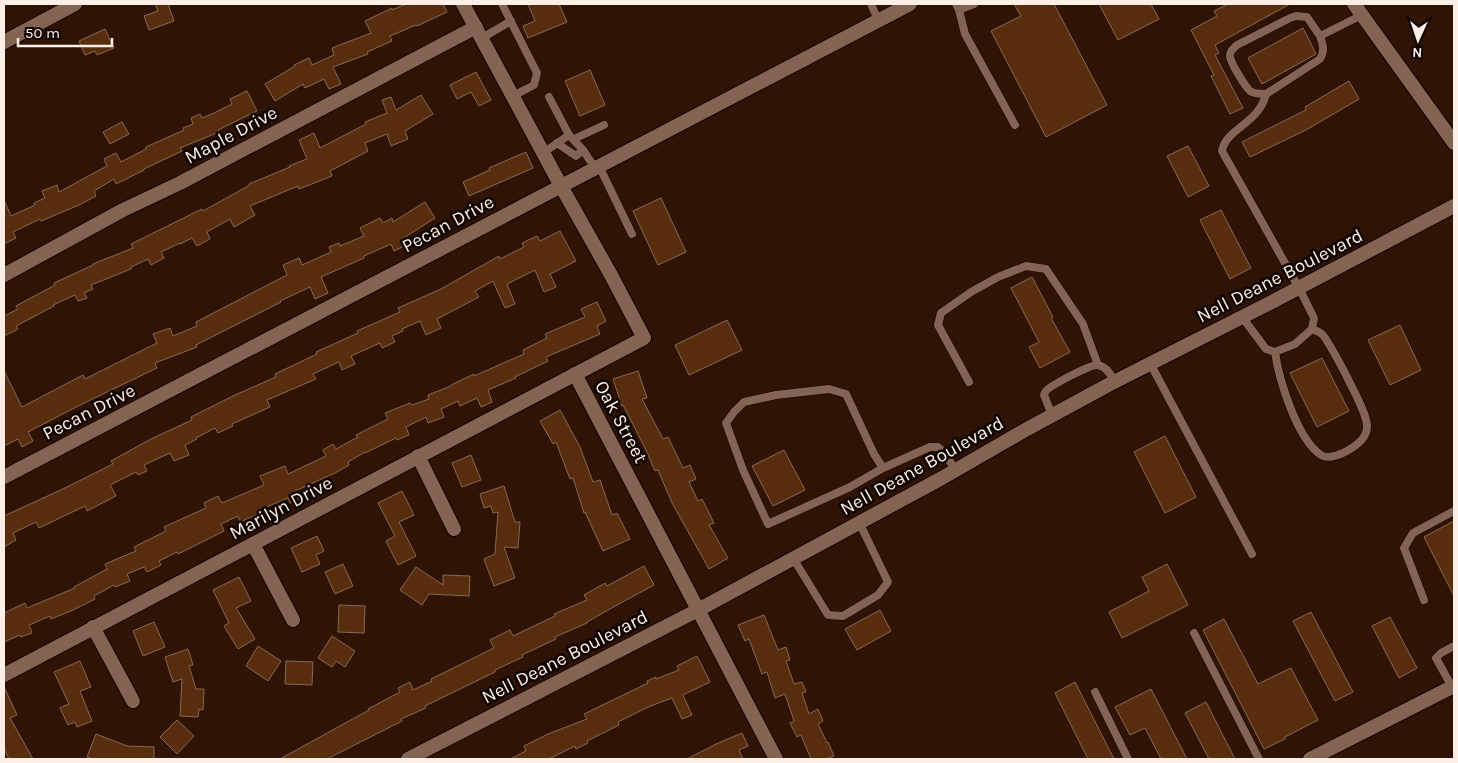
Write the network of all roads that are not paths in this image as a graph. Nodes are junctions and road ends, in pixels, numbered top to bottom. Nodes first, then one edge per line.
1 (75, 4) edge
2 (463, 4) edge
3 (502, 4) edge
4 (871, 4) edge
5 (910, 4) edge
6 (974, 4) edge
7 (957, 7) edge
8 (1358, 9) edge
9 (878, 20) junction
10 (510, 21) junction
11 (479, 33) junction
12 (1320, 36) junction
13 (4, 42) edge
14 (1266, 94) junction
15 (513, 96) junction
16 (549, 97) dead end
17 (604, 125) dead end
18 (1015, 125) dead end
19 (572, 137) junction
20 (557, 143) junction
21 (1454, 143) edge
22 (583, 150) junction
23 (543, 153) junction
24 (597, 167) junction
25 (560, 186) junction
26 (1454, 206) edge
27 (632, 234) dead end
28 (4, 275) edge
29 (1299, 288) junction
30 (1242, 317) junction
31 (1312, 329) junction
32 (1275, 352) junction
33 (1150, 363) junction
34 (1098, 365) junction
35 (575, 374) junction
36 (1114, 381) junction
37 (969, 382) dead end
38 (1052, 415) junction
39 (418, 456) junction
40 (883, 468) junction
41 (955, 470) junction
42 (4, 477) edge
43 (1454, 511) edge
44 (859, 522) junction
45 (454, 530) dead end
46 (253, 544) junction
47 (1252, 554) dead end
48 (793, 558) junction
49 (1424, 600) dead end
50 (698, 610) junction
51 (293, 620) dead end
52 (93, 627) junction
53 (1194, 634) dead end
54 (1454, 646) edge
55 (4, 675) edge
56 (1453, 686) edge
57 (1095, 692) dead end
58 (133, 701) dead end
59 (408, 759) edge
60 (776, 759) edge
61 (1128, 759) edge
62 (1258, 759) edge
63 (1310, 759) edge

1 - 13 street
2 - 11 street, Oak Street
3 - 10 lane
4 - 9 lane
5 - 9 street, Pecan Drive
6 - 7 lane
7 - 18 lane
8 - 12 lane
8 - 21 street
9 - 24 street, Pecan Drive
10 - 11 lane
10 - 15 lane
11 - 15 street, Oak Street
11 - 28 street, Maple Drive
12 - 14 lane
12 - 14 lane
14 - 29 lane
15 - 23 street, Oak Street
16 - 19 lane
17 - 19 lane
19 - 20 lane
19 - 22 lane
20 - 22 lane
20 - 23 lane
22 - 24 lane
23 - 25 street, Oak Street
24 - 25 street, Pecan Drive
24 - 27 lane
25 - 35 street, Oak Street
25 - 42 street, Pecan Drive
26 - 29 street, Nell Deane Boulevard
29 - 30 street, Nell Deane Boulevard
29 - 31 lane
30 - 32 lane
30 - 33 street, Nell Deane Boulevard
31 - 32 lane
31 - 32 lane
33 - 36 street, Nell Deane Boulevard
33 - 47 lane
34 - 36 lane
34 - 37 lane
34 - 38 lane
35 - 39 street, Marilyn Drive
35 - 50 street, Oak Street
36 - 38 street, Nell Deane Boulevard
38 - 41 street, Nell Deane Boulevard
39 - 45 street
39 - 46 street, Marilyn Drive
40 - 40 lane
40 - 41 lane
41 - 44 street, Nell Deane Boulevard
43 - 49 lane
44 - 48 street, Nell Deane Boulevard
44 - 48 lane
46 - 51 street
46 - 52 street, Marilyn Drive
48 - 50 street, Nell Deane Boulevard
50 - 59 street, Nell Deane Boulevard
50 - 60 street, Oak Street
52 - 55 street, Marilyn Drive
52 - 58 street
53 - 62 lane
54 - 56 lane
56 - 63 street
57 - 61 lane

